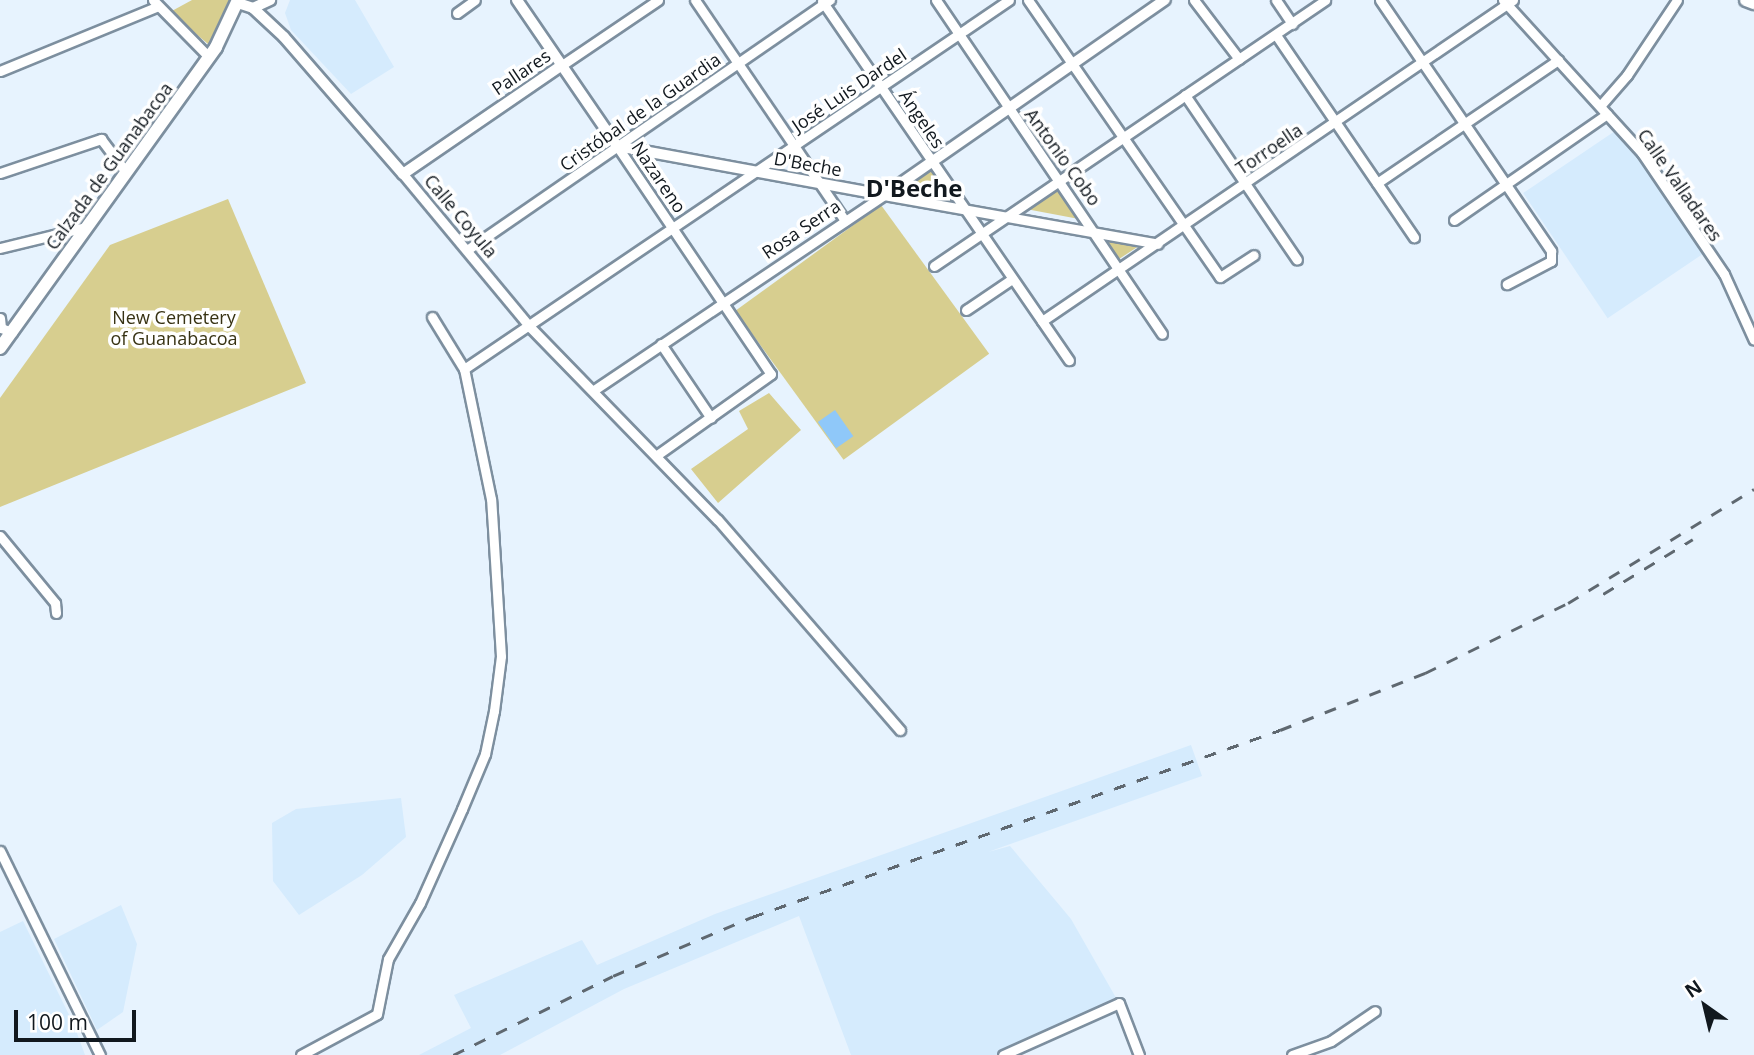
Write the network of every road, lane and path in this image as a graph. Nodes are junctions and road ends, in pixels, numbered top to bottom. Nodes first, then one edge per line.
1 (270, 0) edge
2 (475, 0) edge
3 (517, 0) edge
4 (658, 0) edge
5 (695, 0) edge
6 (936, 0) edge
7 (1009, 0) edge
8 (1028, 0) edge
9 (1165, 0) edge
10 (1194, 0) edge
11 (1276, 0) edge
12 (1325, 0) edge
13 (1380, 0) edge
14 (1677, 0) edge
15 (1746, 0) edge
16 (238, 1) edge
17 (825, 1) edge
18 (1508, 2) edge
19 (1754, 3) edge
20 (155, 4) edge
21 (253, 8) junction
22 (457, 13) dead end
23 (1292, 24) junction
24 (960, 33) junction
25 (1276, 35) junction
26 (209, 57) junction
27 (1239, 59) junction
28 (1558, 60) junction
29 (737, 64) junction
30 (1072, 64) junction
31 (1423, 64) junction
32 (562, 65) junction
33 (0, 71) edge
34 (881, 87) junction
35 (1185, 95) junction
36 (1600, 106) junction
37 (1009, 108) junction
38 (1607, 114) junction
39 (1337, 121) junction
40 (1462, 124) junction
41 (1123, 137) junction
42 (617, 146) junction
43 (794, 147) junction
44 (932, 161) junction
45 (126, 172) junction
46 (756, 172) junction
47 (0, 173) edge
48 (403, 174) junction
49 (1060, 179) junction
50 (1377, 183) junction
51 (819, 184) junction
52 (1245, 184) junction
53 (1503, 185) junction
54 (884, 195) junction
55 (964, 209) junction
56 (1007, 215) junction
57 (1454, 220) dead end
58 (845, 221) junction
59 (1185, 226) junction
60 (86, 228) junction
61 (672, 229) junction
62 (1096, 230) junction
63 (981, 233) junction
64 (1414, 237) dead end
65 (1158, 244) junction
66 (0, 248) edge
67 (467, 250) junction
68 (1254, 255) dead end
69 (1297, 260) dead end
70 (934, 266) dead end
71 (1120, 268) junction
72 (1012, 279) junction
73 (1507, 284) dead end
74 (723, 303) junction
75 (966, 310) dead end
76 (432, 317) dead end
77 (1042, 321) junction
78 (3, 327) edge
79 (530, 327) junction
80 (1162, 334) dead end
81 (1754, 340) edge
82 (661, 344) junction
83 (0, 348) edge
84 (1069, 360) dead end
85 (464, 369) junction
86 (594, 390) junction
87 (711, 418) junction
88 (657, 455) junction
89 (0, 536) edge
90 (56, 613) dead end
91 (900, 730) dead end
92 (0, 851) edge
93 (1375, 1012) dead end
94 (100, 1055) edge
95 (301, 1055) edge
96 (1003, 1055) edge
97 (1139, 1055) edge
98 (1292, 1055) edge

1 - 21 street
2 - 22 street
3 - 32 street, Nazareno
4 - 32 street, Pallares
5 - 29 street
6 - 24 street, Antonio Cobo
7 - 24 street, José Luis Dardel
8 - 30 street
9 - 30 street, Rosa Serra
10 - 27 street
11 - 23 street
12 - 23 street
13 - 31 street
14 - 36 street
15 - 19 main road
16 - 21 street, Calle Coyula
16 - 26 main road, Calzada de Guanabacoa
17 - 29 street, Cristóbal de la Guardia
17 - 34 street, Ángeles
18 - 28 street, Calle Valladares
18 - 31 street, Torroella
20 - 26 street
20 - 33 street
21 - 48 street, Calle Coyula
23 - 25 street
24 - 34 street, José Luis Dardel
24 - 37 street, Antonio Cobo
25 - 27 street
25 - 39 street
26 - 45 main road, Calzada de Guanabacoa
27 - 35 street
28 - 36 street, Calle Valladares
28 - 40 street
29 - 42 street, Cristóbal de la Guardia
29 - 43 street
30 - 37 street, Rosa Serra
30 - 41 street
31 - 39 street, Torroella
31 - 40 street
32 - 42 street, Nazareno
32 - 48 street, Pallares
34 - 43 street, José Luis Dardel
34 - 44 street, Ángeles
35 - 41 street
35 - 52 street
36 - 38 street, Calle Valladares
37 - 44 street, Rosa Serra
37 - 49 street, Antonio Cobo
38 - 53 street
38 - 81 street, Calle Valladares
39 - 50 street
39 - 52 street, Torroella
40 - 50 street
40 - 53 street
41 - 49 street
41 - 59 street
42 - 46 street, D'Beche
42 - 61 street, Nazareno
42 - 67 street, Cristóbal de la Guardia
43 - 46 street, José Luis Dardel
43 - 51 street
44 - 54 street, Rosa Serra
44 - 55 street, Ángeles
45 - 47 street
45 - 60 main road, Calzada de Guanabacoa
46 - 51 street, D'Beche
46 - 61 street, José Luis Dardel
48 - 67 street, Calle Coyula
49 - 56 street
49 - 62 street, Antonio Cobo
50 - 64 street
51 - 54 street, D'Beche
51 - 58 street
52 - 59 street, Torroella
52 - 69 street
53 - 57 street
53 - 73 street
54 - 55 street, D'Beche
54 - 58 street, Rosa Serra
55 - 56 street, D'Beche
55 - 63 street, Ángeles
56 - 62 street, D'Beche
56 - 63 street
58 - 74 street, Rosa Serra
59 - 65 street, Torroella
59 - 68 street
60 - 66 street
60 - 78 main road, Calzada de Guanabacoa
61 - 74 street, Nazareno
61 - 79 street, José Luis Dardel
62 - 65 street, D'Beche
62 - 71 street, Antonio Cobo
63 - 70 street
63 - 72 street, Ángeles
65 - 71 street, Torroella
67 - 79 street, Calle Coyula
71 - 77 street, Torroella
71 - 80 street, Antonio Cobo
72 - 75 street
72 - 77 street, Ángeles
74 - 82 street, Rosa Serra
74 - 87 street, Nazareno
76 - 85 street
77 - 84 street, Ángeles
78 - 83 main road, Calzada de Guanabacoa
79 - 85 street, José Luis Dardel
79 - 86 street, Calle Coyula
82 - 86 street, Rosa Serra
82 - 87 street
85 - 95 street
86 - 88 street, Calle Coyula
87 - 88 street
88 - 91 street, Calle Coyula
89 - 90 street
92 - 94 street
93 - 98 street
96 - 97 street

